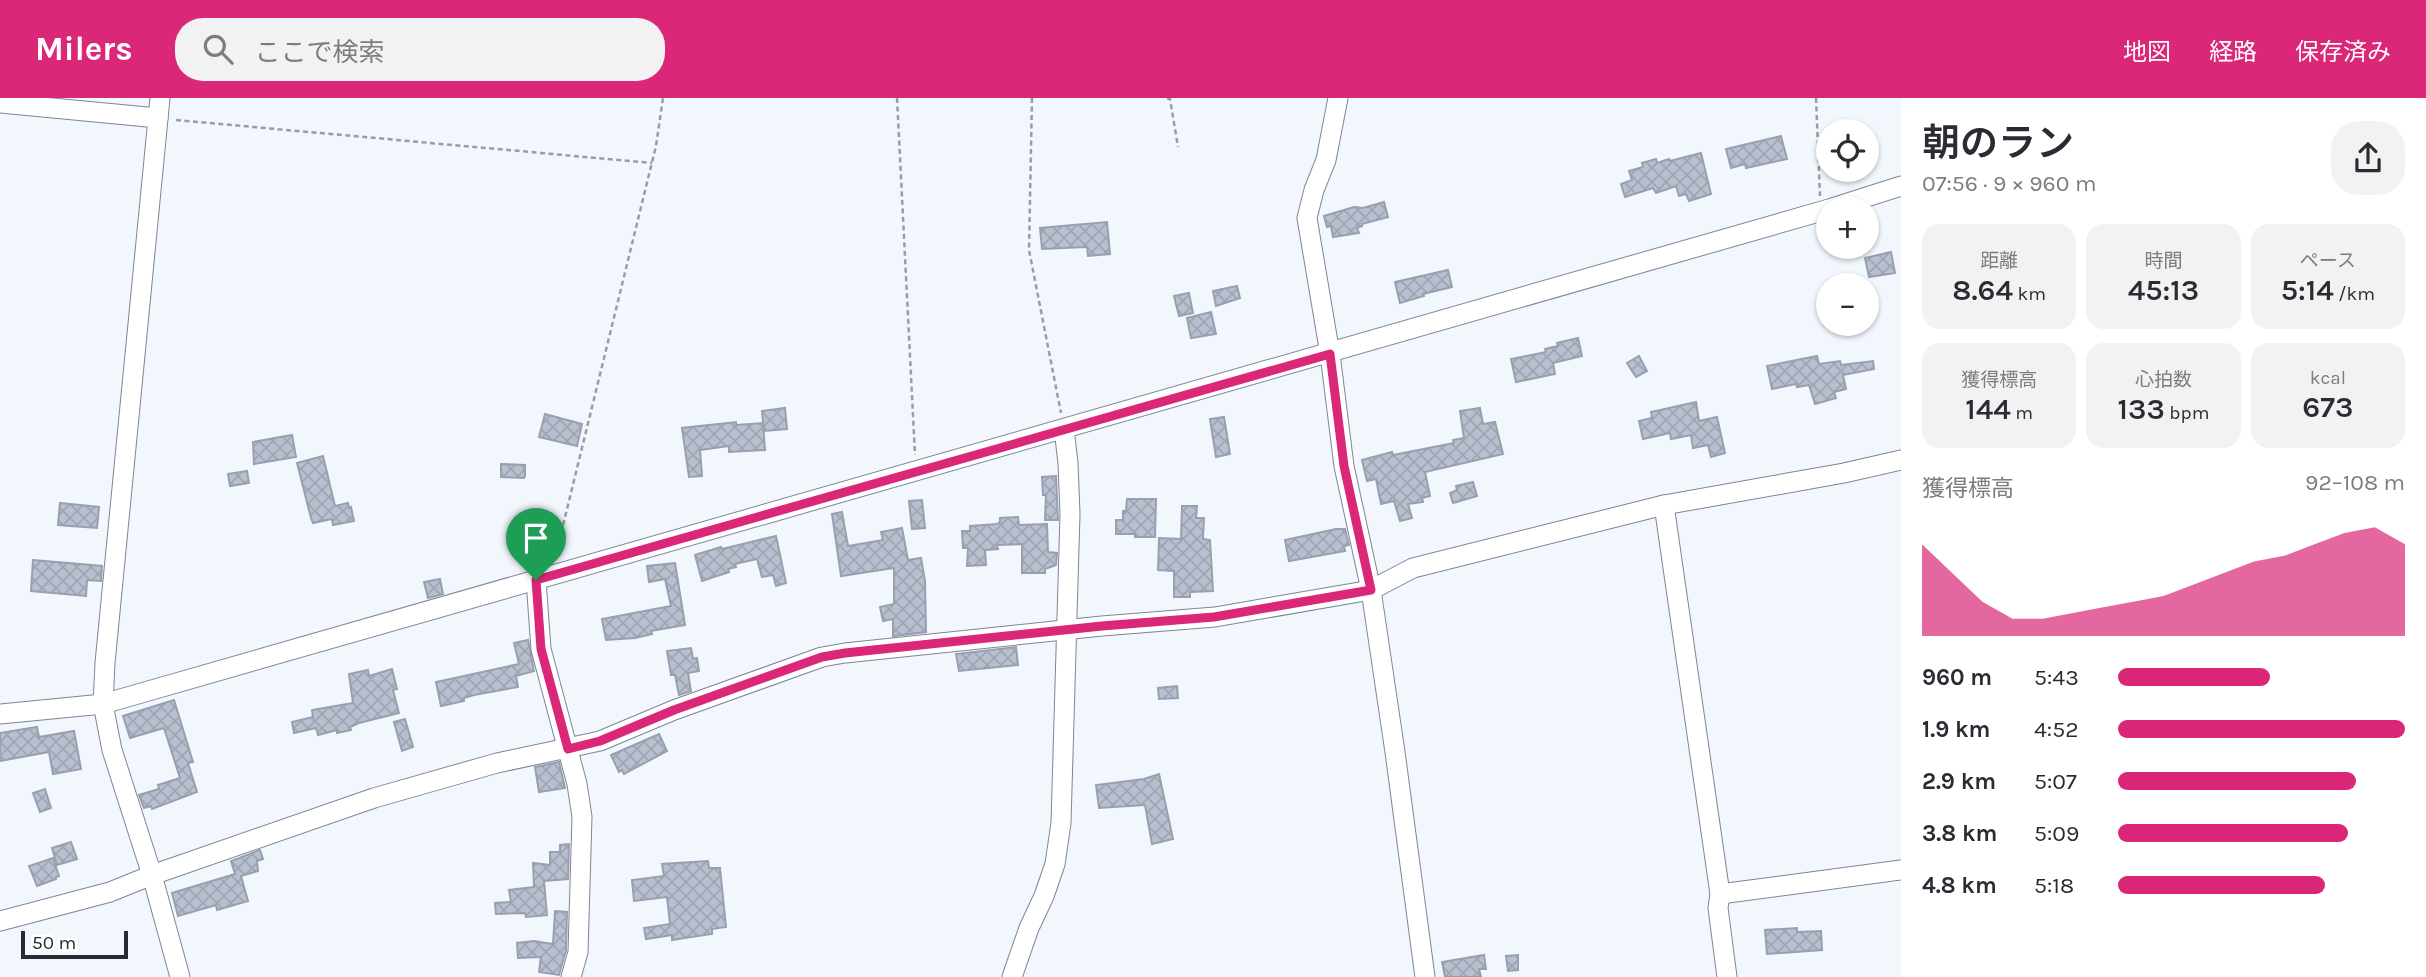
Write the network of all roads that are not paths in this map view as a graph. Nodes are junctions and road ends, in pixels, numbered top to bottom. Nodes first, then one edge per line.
1 (160, 98) edge
2 (1338, 98) edge
3 (0, 103) edge
4 (158, 118) junction
5 (1901, 187) edge
6 (1872, 196) edge
7 (1816, 213) edge
8 (1330, 354) junction
9 (1064, 429) junction
10 (1901, 460) edge
11 (1664, 505) junction
12 (544, 578) junction
13 (1371, 590) junction
14 (1067, 630) junction
15 (103, 705) junction
16 (0, 714) edge
17 (568, 749) junction
18 (1901, 870) edge
19 (152, 875) junction
20 (1720, 894) junction
21 (0, 921) edge
22 (180, 977) edge
23 (571, 977) edge
24 (1012, 977) edge
25 (1425, 977) edge
26 (1727, 977) edge

1 - 4 street
2 - 8 street
3 - 4 street
4 - 15 street
5 - 6 street
7 - 8 street
8 - 9 street
8 - 13 street
9 - 12 street
9 - 14 street
10 - 11 street
11 - 13 street
11 - 20 street
12 - 15 street
12 - 17 street
13 - 14 street
13 - 25 street
14 - 17 street
14 - 24 street
15 - 16 street
15 - 19 street
17 - 19 street
17 - 23 street
18 - 20 street
19 - 21 street
19 - 22 street
20 - 26 street

